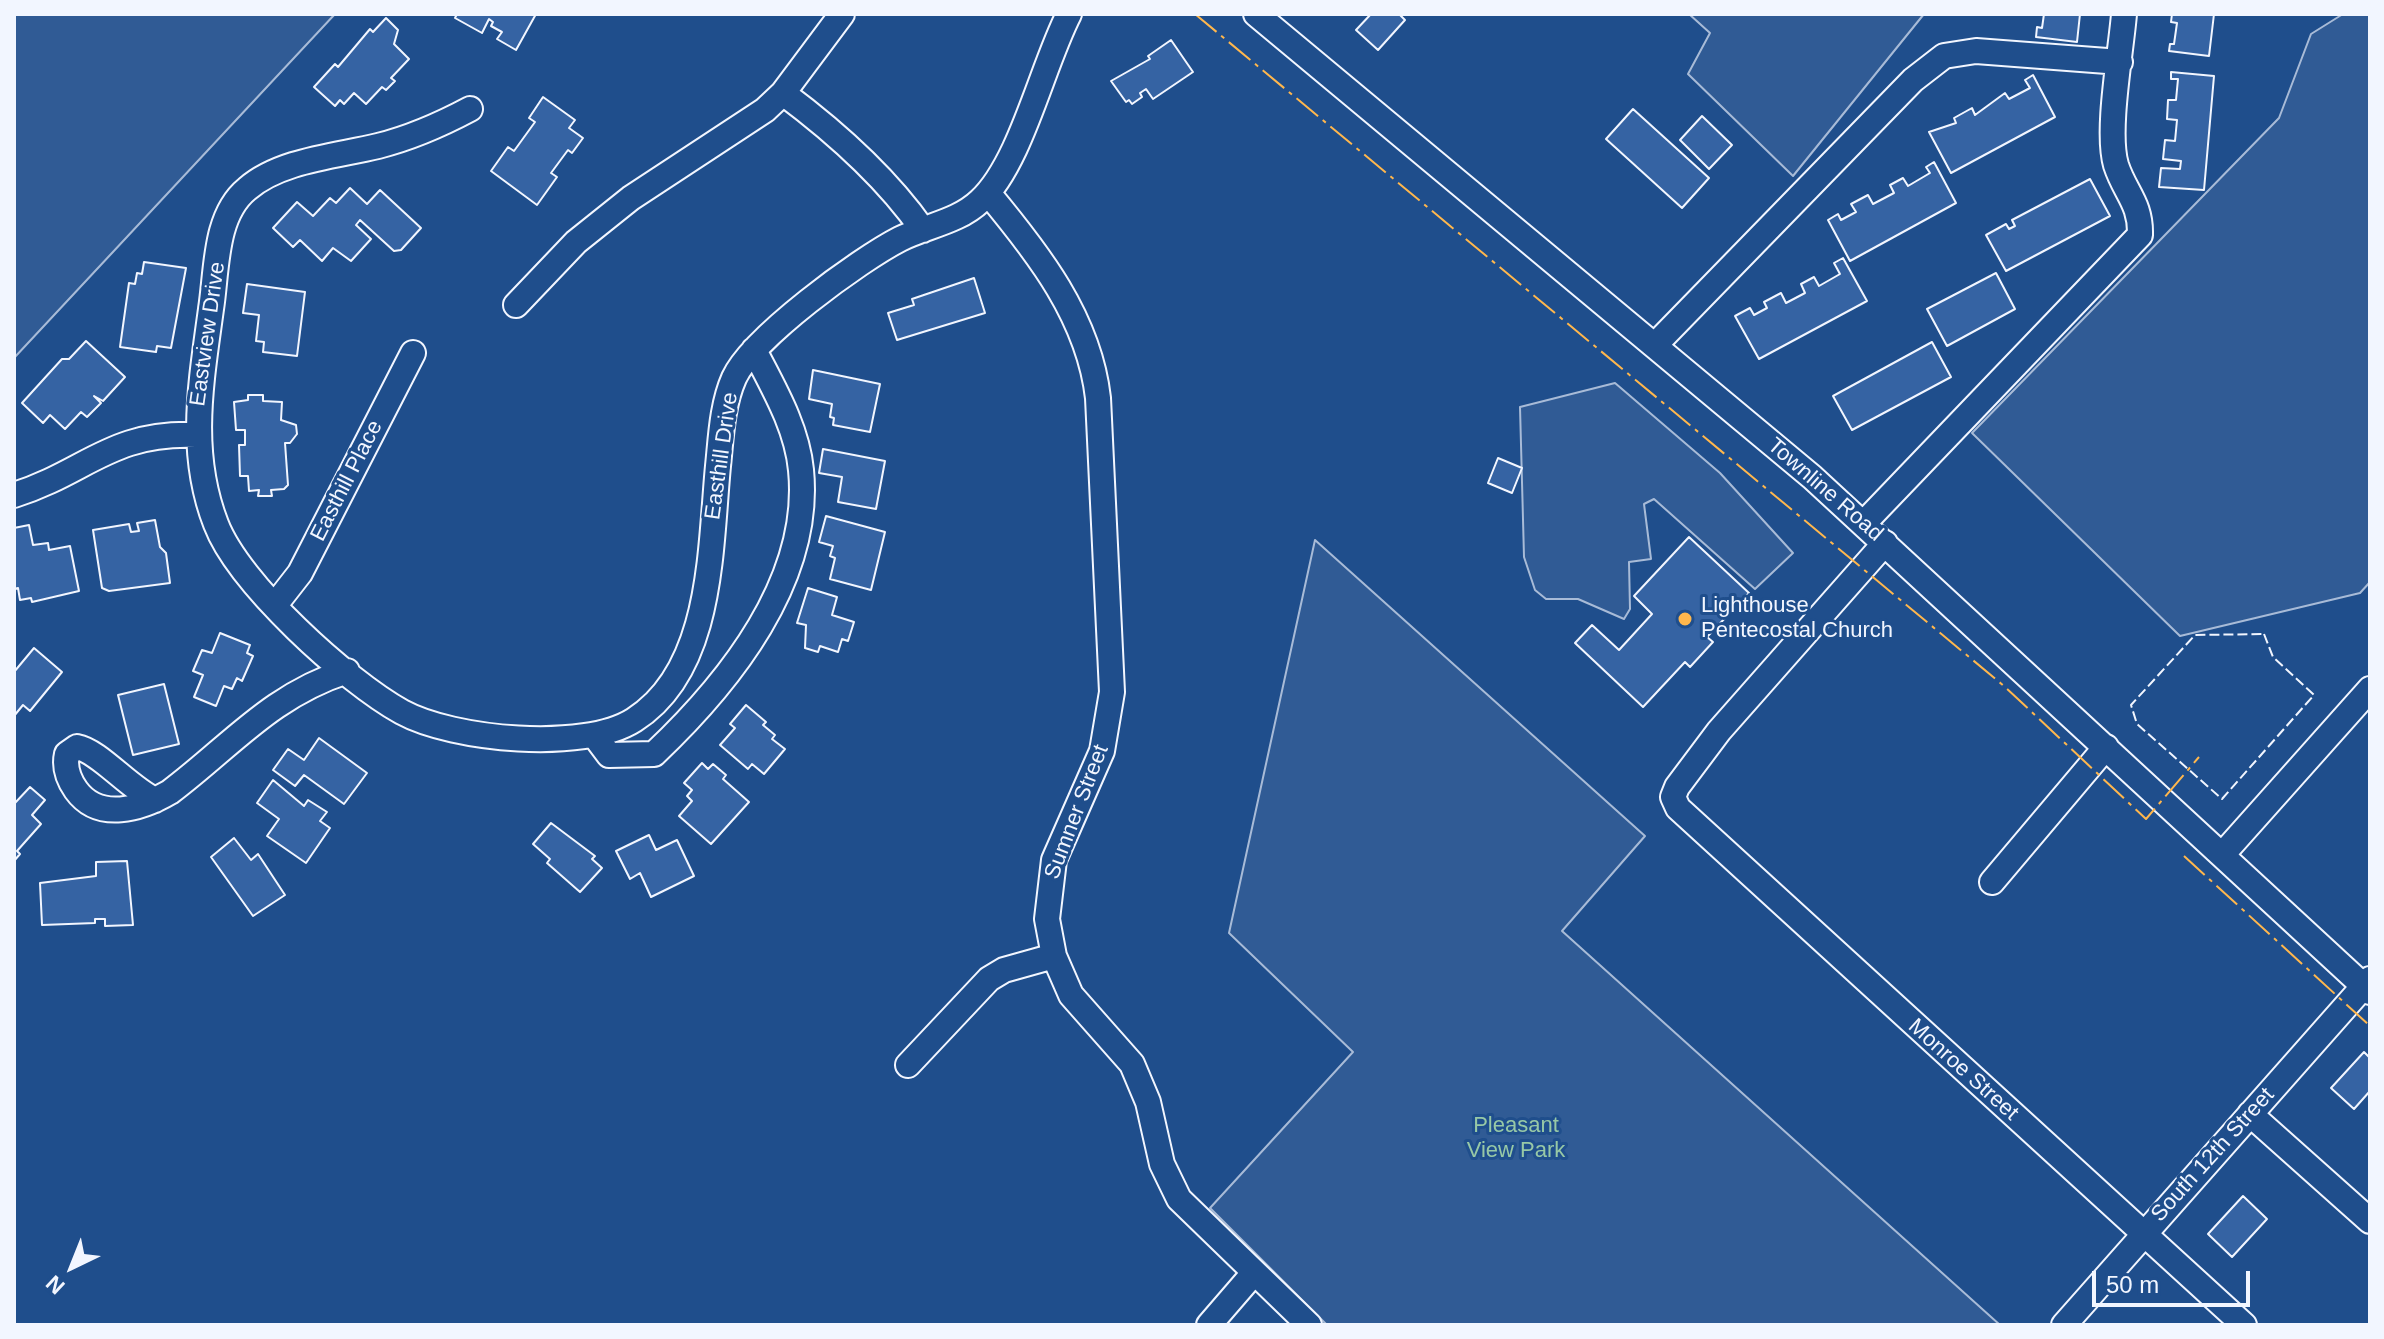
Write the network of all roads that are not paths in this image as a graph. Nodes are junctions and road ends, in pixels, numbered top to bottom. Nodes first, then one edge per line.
1 (842, 14) edge
2 (1069, 14) edge
3 (1256, 14) edge
4 (2124, 14) edge
5 (2120, 62) junction
6 (783, 93) junction
7 (470, 109) dead end
8 (988, 193) junction
9 (923, 230) junction
10 (516, 305) dead end
11 (1655, 345) junction
12 (754, 350) junction
13 (413, 353) dead end
14 (196, 435) junction
15 (14, 495) edge
16 (1864, 523) junction
17 (1885, 543) junction
18 (275, 605) junction
19 (347, 671) junction
20 (2370, 689) edge
21 (594, 735) junction
22 (2106, 747) junction
23 (155, 800) dead end
24 (2222, 855) junction
25 (1992, 882) dead end
26 (1054, 956) junction
27 (2368, 986) edge
28 (908, 1065) dead end
29 (2250, 1114) junction
30 (2370, 1221) edge
31 (2144, 1234) junction
32 (1253, 1274) junction
33 (1209, 1325) edge
34 (1309, 1325) edge
35 (2064, 1325) edge
36 (2244, 1325) edge

1 - 6 street
2 - 8 street, Easthill Drive
3 - 11 street, Townline Road
4 - 5 street
5 - 11 street
5 - 16 street
6 - 9 street
6 - 10 street
7 - 14 street, Eastview Drive
8 - 9 street, Easthill Drive
8 - 26 street, Sumner Street
9 - 12 street, Easthill Drive
11 - 16 street, Townline Road
12 - 21 street, Easthill Drive
12 - 21 street
13 - 18 street, Easthill Place
14 - 15 street
14 - 18 street, Eastview Drive
16 - 17 street, Townline Road
17 - 22 street, Townline Road
17 - 31 street, Monroe Street
18 - 19 street, Eastview Drive
19 - 21 street, Easthill Drive
19 - 23 street
20 - 24 street
22 - 24 street, Townline Road
22 - 25 street
24 - 27 street, Townline Road
26 - 28 street
26 - 32 street, Sumner Street
27 - 29 street, South 12th Street
29 - 30 street
29 - 31 street, South 12th Street
31 - 35 street, South 12th Street
31 - 36 street, Monroe Street
32 - 33 street
32 - 34 street, Sumner Street

